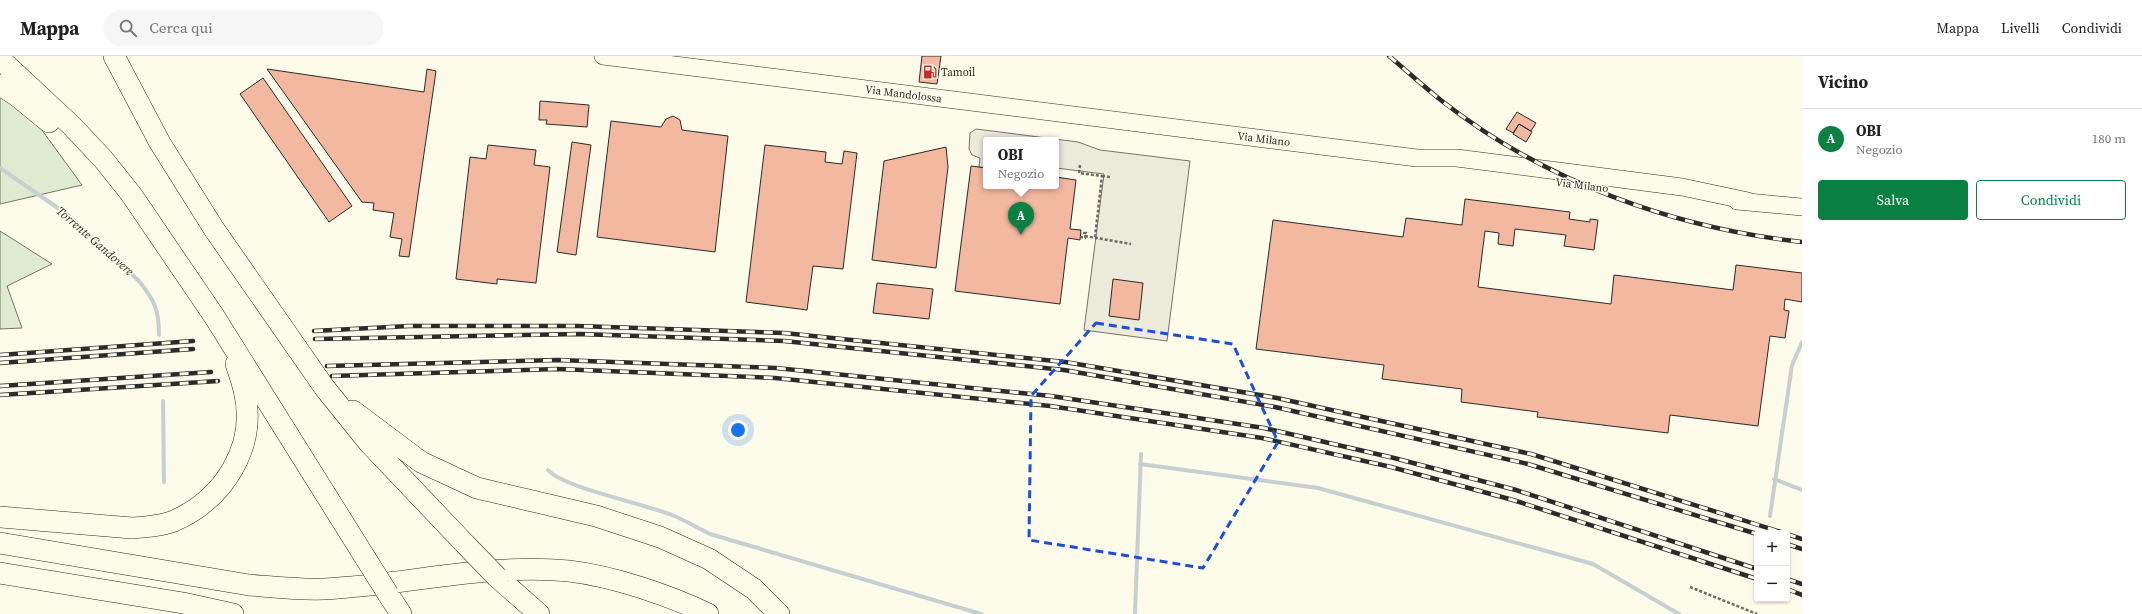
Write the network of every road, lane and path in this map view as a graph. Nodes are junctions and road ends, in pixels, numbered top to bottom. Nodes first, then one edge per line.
1 (114, 56) edge
2 (603, 56) edge
3 (0, 59) edge
4 (0, 85) edge
5 (1205, 131) joint
6 (1080, 164) dead end
7 (1102, 176) junction
8 (1110, 177) dead end
9 (1802, 208) edge
10 (154, 229) junction
11 (1081, 233) dead end
12 (1085, 236) junction
13 (1095, 237) junction
14 (1080, 238) dead end
15 (1132, 244) dead end
16 (214, 316) junction
17 (324, 387) junction
18 (0, 517) edge
19 (0, 543) edge
20 (524, 570) junction
21 (0, 573) edge
22 (53, 580) junction
23 (1690, 587) dead end
24 (175, 614) edge
25 (233, 614) edge
26 (401, 614) edge
27 (539, 614) edge
28 (672, 614) edge
29 (708, 614) edge
30 (779, 614) edge
31 (1757, 614) edge

1 - 17 highway
2 - 5 main road, Via Mandolossa
3 - 10 highway
4 - 10 highway
5 - 9 main road, Via Milano
6 - 7 path
7 - 8 path
7 - 13 path
10 - 16 highway
11 - 12 path
12 - 13 path
12 - 14 path
13 - 15 path
16 - 18 highway
16 - 26 highway, bridge
17 - 27 highway, bridge
17 - 30 highway
19 - 20 highway
20 - 28 highway
20 - 29 highway
21 - 22 highway
22 - 24 highway
22 - 25 highway
23 - 31 path

